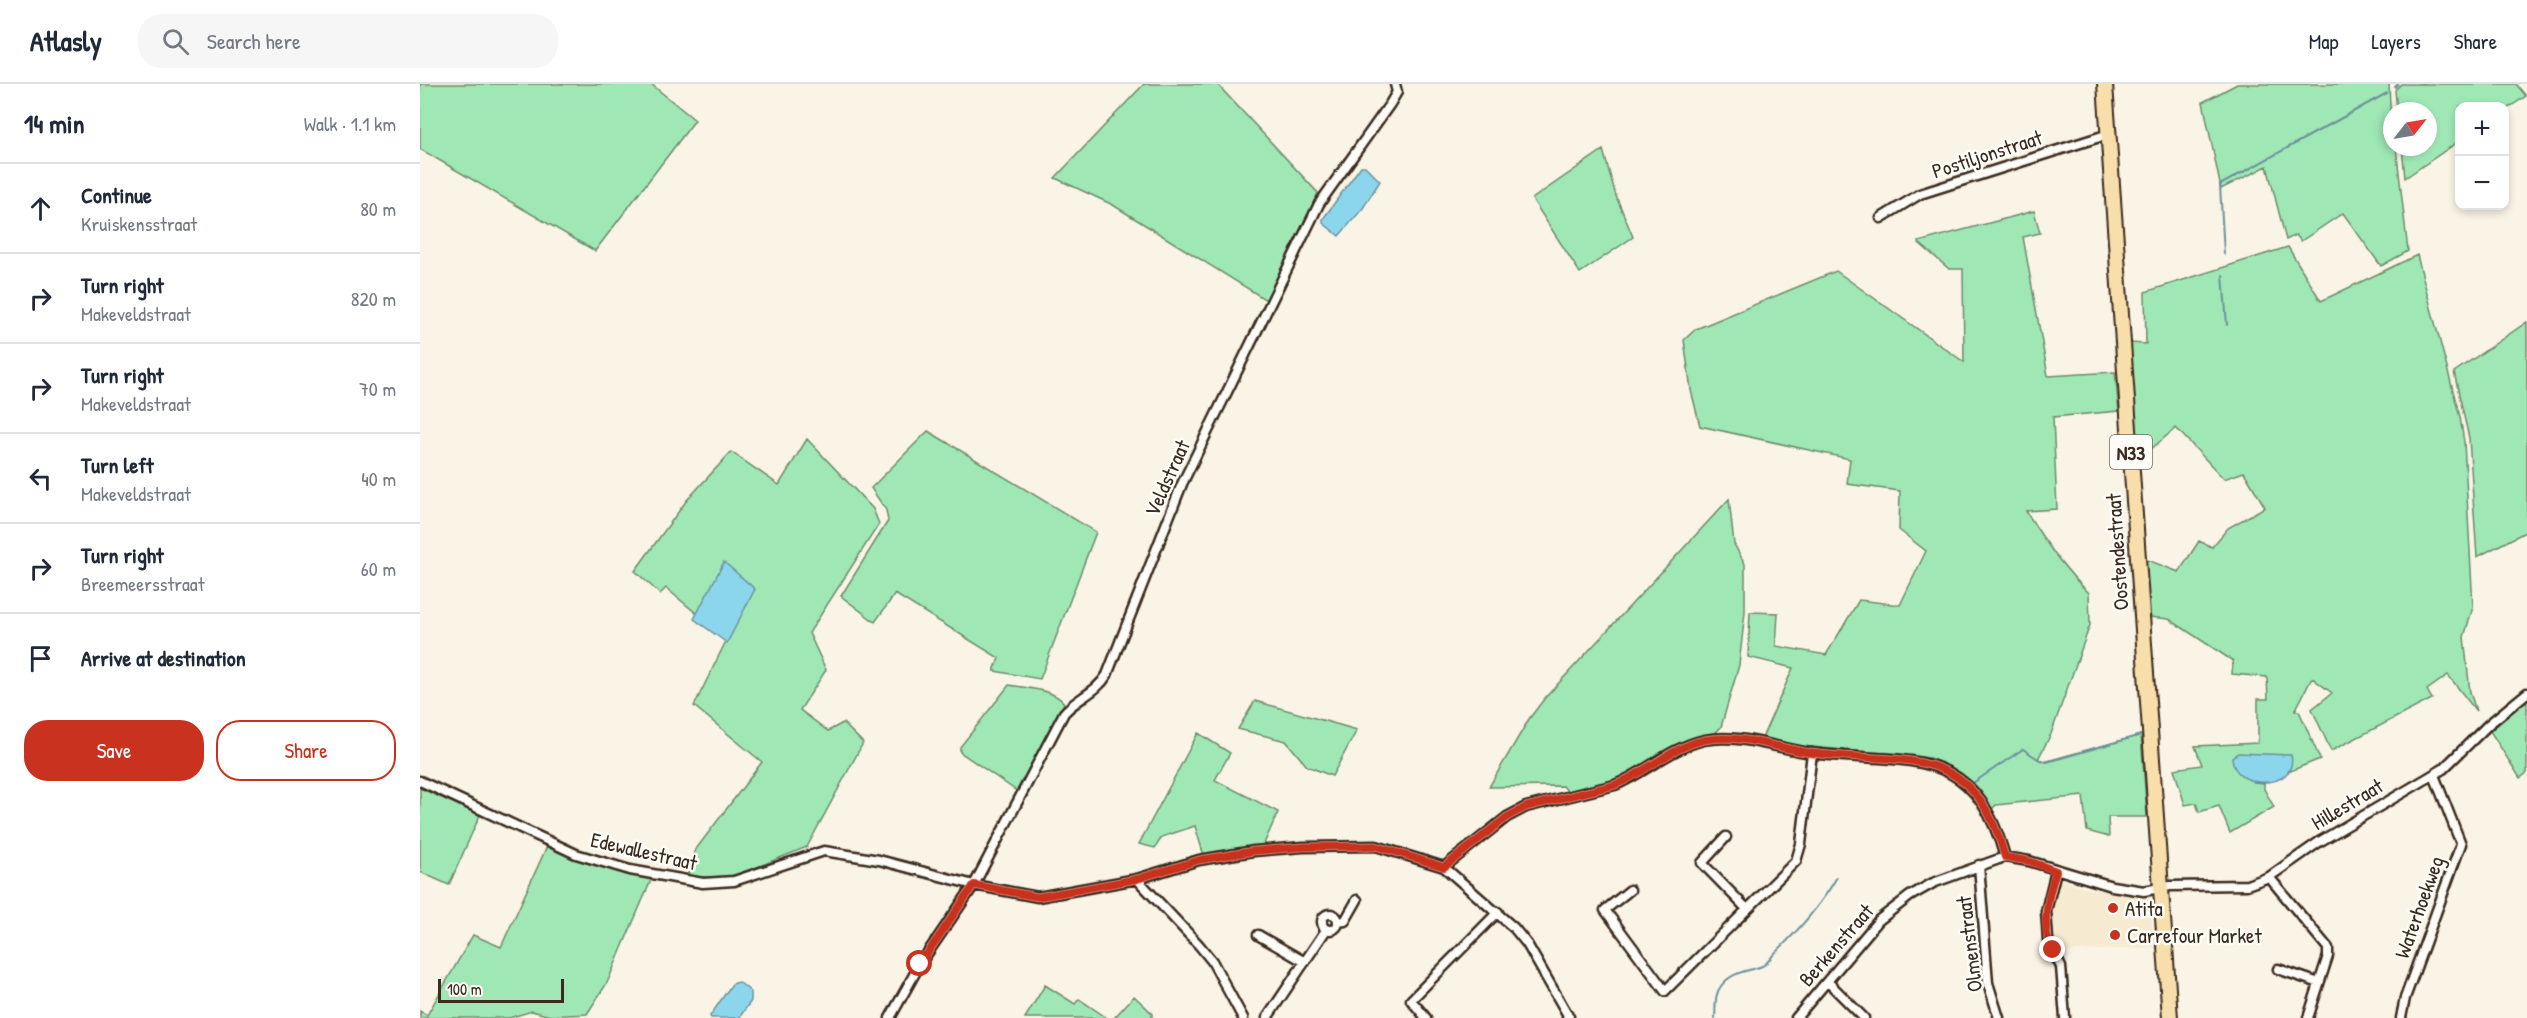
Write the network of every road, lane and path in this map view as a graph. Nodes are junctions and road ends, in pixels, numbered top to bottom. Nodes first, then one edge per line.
1 (1395, 84) edge
2 (2105, 84) edge
3 (2109, 134) junction
4 (1881, 218) dead end
5 (2527, 693) edge
6 (1812, 753) junction
7 (2433, 775) junction
8 (420, 781) edge
9 (1726, 837) dead end
10 (2005, 857) junction
11 (1978, 865) junction
12 (1444, 867) junction
13 (2056, 871) junction
14 (2269, 877) junction
15 (1137, 879) junction
16 (974, 885) junction
17 (2161, 886) junction
18 (1630, 890) dead end
19 (1357, 900) dead end
20 (1748, 909) junction
21 (1498, 912) junction
22 (1338, 922) junction
23 (1326, 930) junction
24 (1258, 935) dead end
25 (1305, 962) junction
26 (2277, 969) dead end
27 (1828, 982) junction
28 (2319, 983) junction
29 (1568, 1017) edge
30 (890, 1018) edge
31 (1243, 1018) edge
32 (1267, 1018) edge
33 (1426, 1018) edge
34 (1796, 1018) edge
35 (1864, 1018) edge
36 (1999, 1018) edge
37 (2065, 1018) edge
38 (2170, 1018) edge
39 (2308, 1018) edge
40 (2401, 1018) edge

1 - 16 street, Veldstraat
2 - 3 main road, Oostendestraat / N33
3 - 4 street, Postiljonstraat
3 - 17 main road, Oostendestraat / N33
5 - 7 street, Hillestraat
6 - 10 street
6 - 12 street
6 - 20 street
7 - 14 street, Hillestraat
7 - 40 street, Waterhoekweg
8 - 16 street, Edewallestraat
9 - 20 street
10 - 11 street, Berkenstraat
10 - 13 street, Hillestraat
11 - 27 street, Berkenstraat
11 - 36 street, Olmenstraat
12 - 15 street, Edewallestraat
12 - 21 street
13 - 17 street, Hillestraat
13 - 37 street
14 - 17 street, Hillestraat
14 - 28 street
15 - 16 street, Edewallestraat
15 - 31 street
16 - 30 street, Veldstraat
17 - 38 main road, Oostendestraat / N33
18 - 20 street
19 - 22 street
21 - 29 street
21 - 33 street
22 - 23 street
22 - 23 street
23 - 25 street
24 - 25 street
25 - 32 street
26 - 28 street
27 - 34 street, Berkenstraat
27 - 35 street
28 - 39 street

